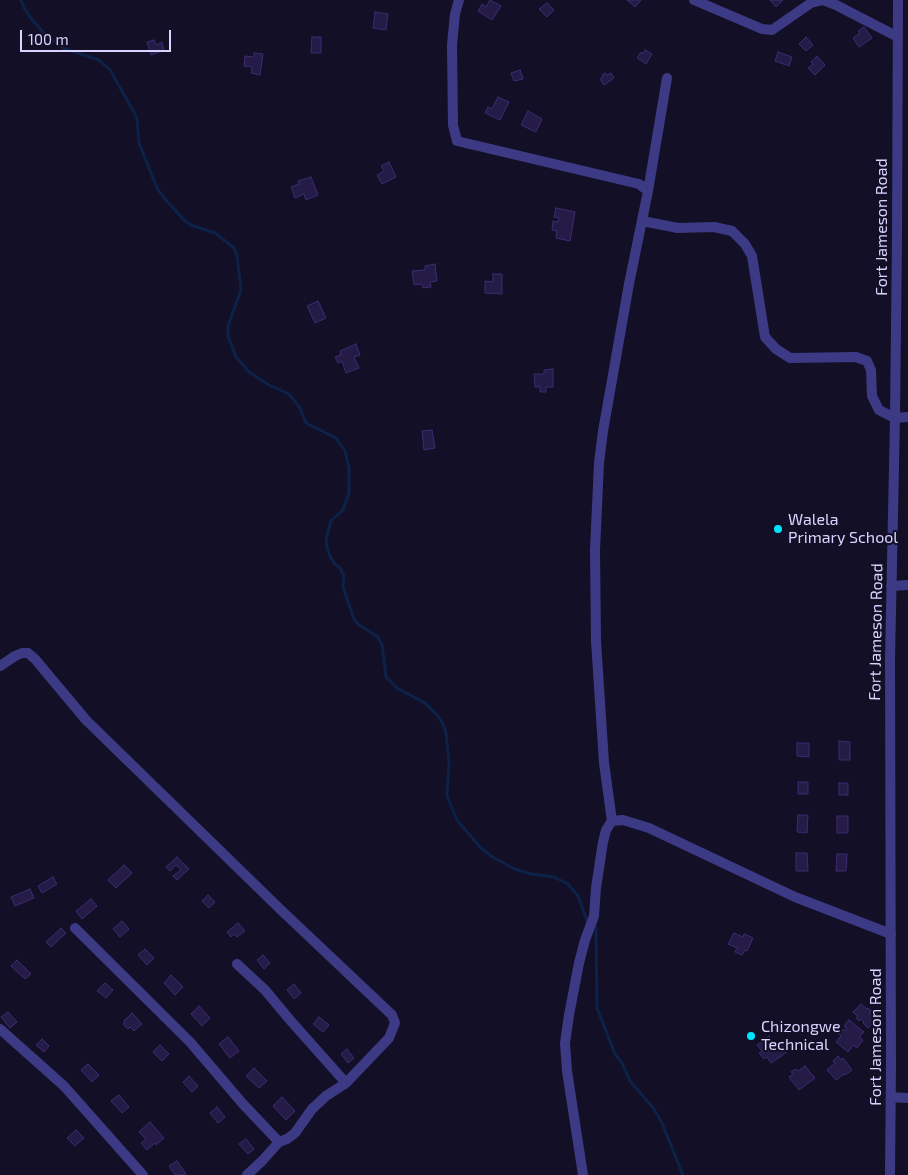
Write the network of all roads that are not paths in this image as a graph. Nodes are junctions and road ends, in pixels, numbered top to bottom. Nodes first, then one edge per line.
1 (459, 0) edge
2 (694, 0) edge
3 (823, 0) edge
4 (898, 0) edge
5 (898, 38) junction
6 (667, 78) dead end
7 (648, 191) junction
8 (642, 221) junction
9 (908, 417) edge
10 (895, 418) junction
11 (908, 585) edge
12 (891, 586) junction
13 (0, 666) edge
14 (612, 821) junction
15 (75, 928) dead end
16 (891, 934) junction
17 (237, 964) dead end
18 (0, 1029) edge
19 (346, 1082) junction
20 (891, 1097) junction
21 (908, 1098) edge
22 (279, 1142) junction
23 (143, 1175) edge
24 (247, 1175) edge
25 (583, 1175) edge
26 (890, 1175) edge

1 - 7 street
2 - 3 street
3 - 5 street
4 - 5 street, Fort Jameson Road
5 - 10 street, Fort Jameson Road
6 - 7 street
7 - 8 street
8 - 10 street
8 - 14 street
9 - 10 street
10 - 12 street, Fort Jameson Road
11 - 12 street
12 - 16 street, Fort Jameson Road
13 - 19 street
14 - 16 street
14 - 25 street
15 - 22 street
16 - 20 street, Fort Jameson Road
17 - 19 street
18 - 23 street
19 - 22 street
20 - 21 street
20 - 26 street, Fort Jameson Road
22 - 24 street

